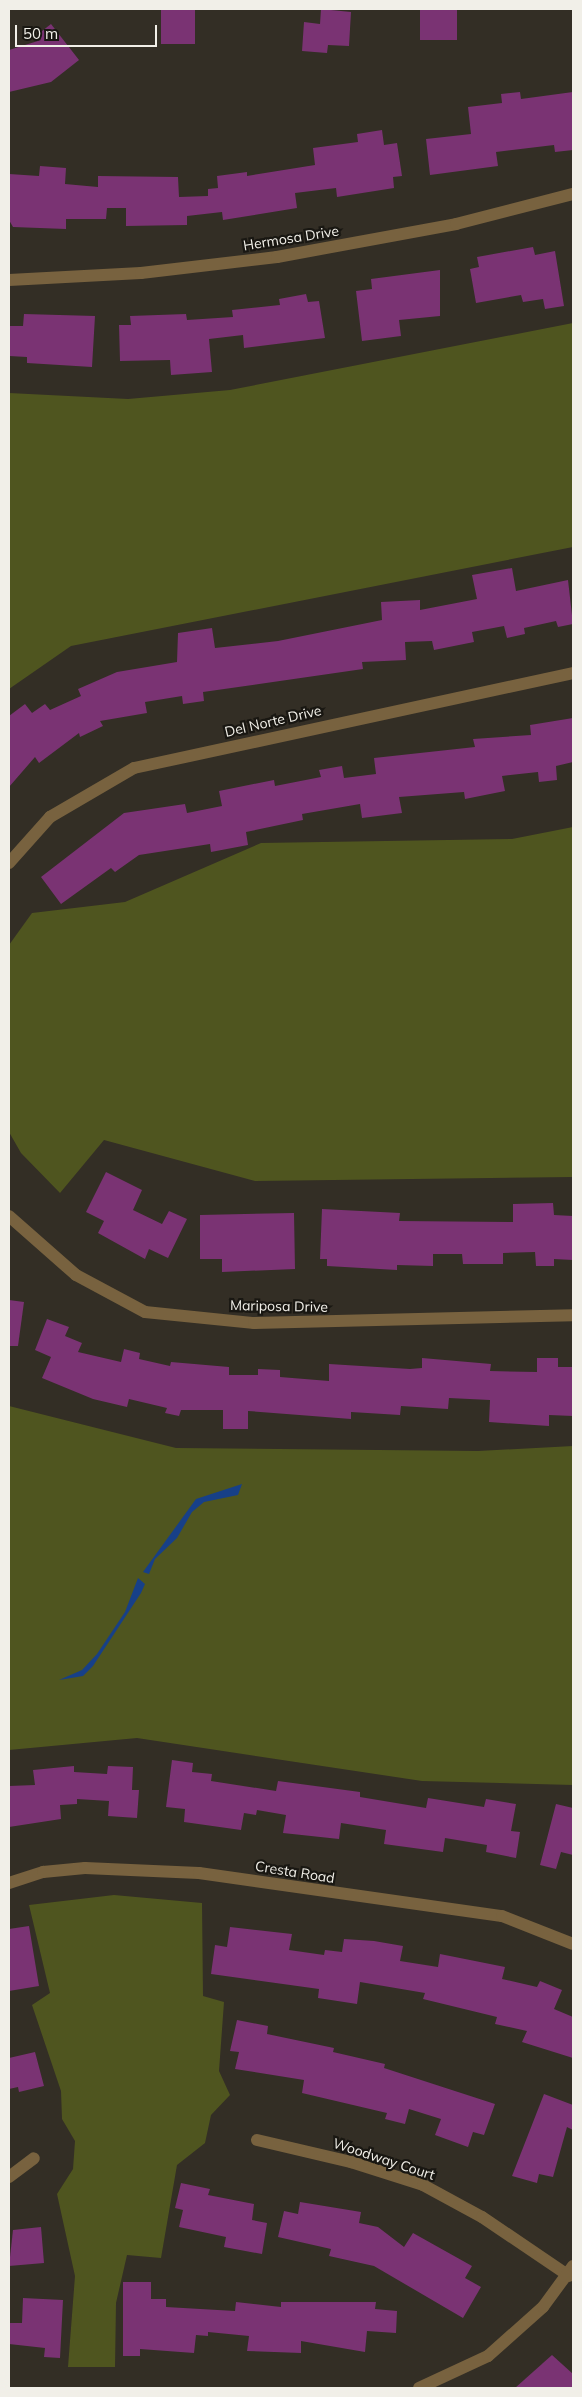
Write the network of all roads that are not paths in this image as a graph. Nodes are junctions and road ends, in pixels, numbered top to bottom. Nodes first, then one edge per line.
1 (573, 194) edge
2 (9, 280) edge
3 (573, 673) edge
4 (9, 863) edge
5 (10, 1222) edge
6 (573, 1315) edge
7 (9, 1883) edge
8 (573, 1944) edge
9 (257, 2140) dead end
10 (34, 2158) dead end
11 (9, 2177) edge
12 (571, 2271) edge
13 (419, 2388) edge

1 - 2 street, Hermosa Drive
3 - 4 street, Del Norte Drive
5 - 6 street, Mariposa Drive
7 - 8 street, Cresta Road
9 - 12 street, Woodway Court
10 - 11 street
12 - 13 street

